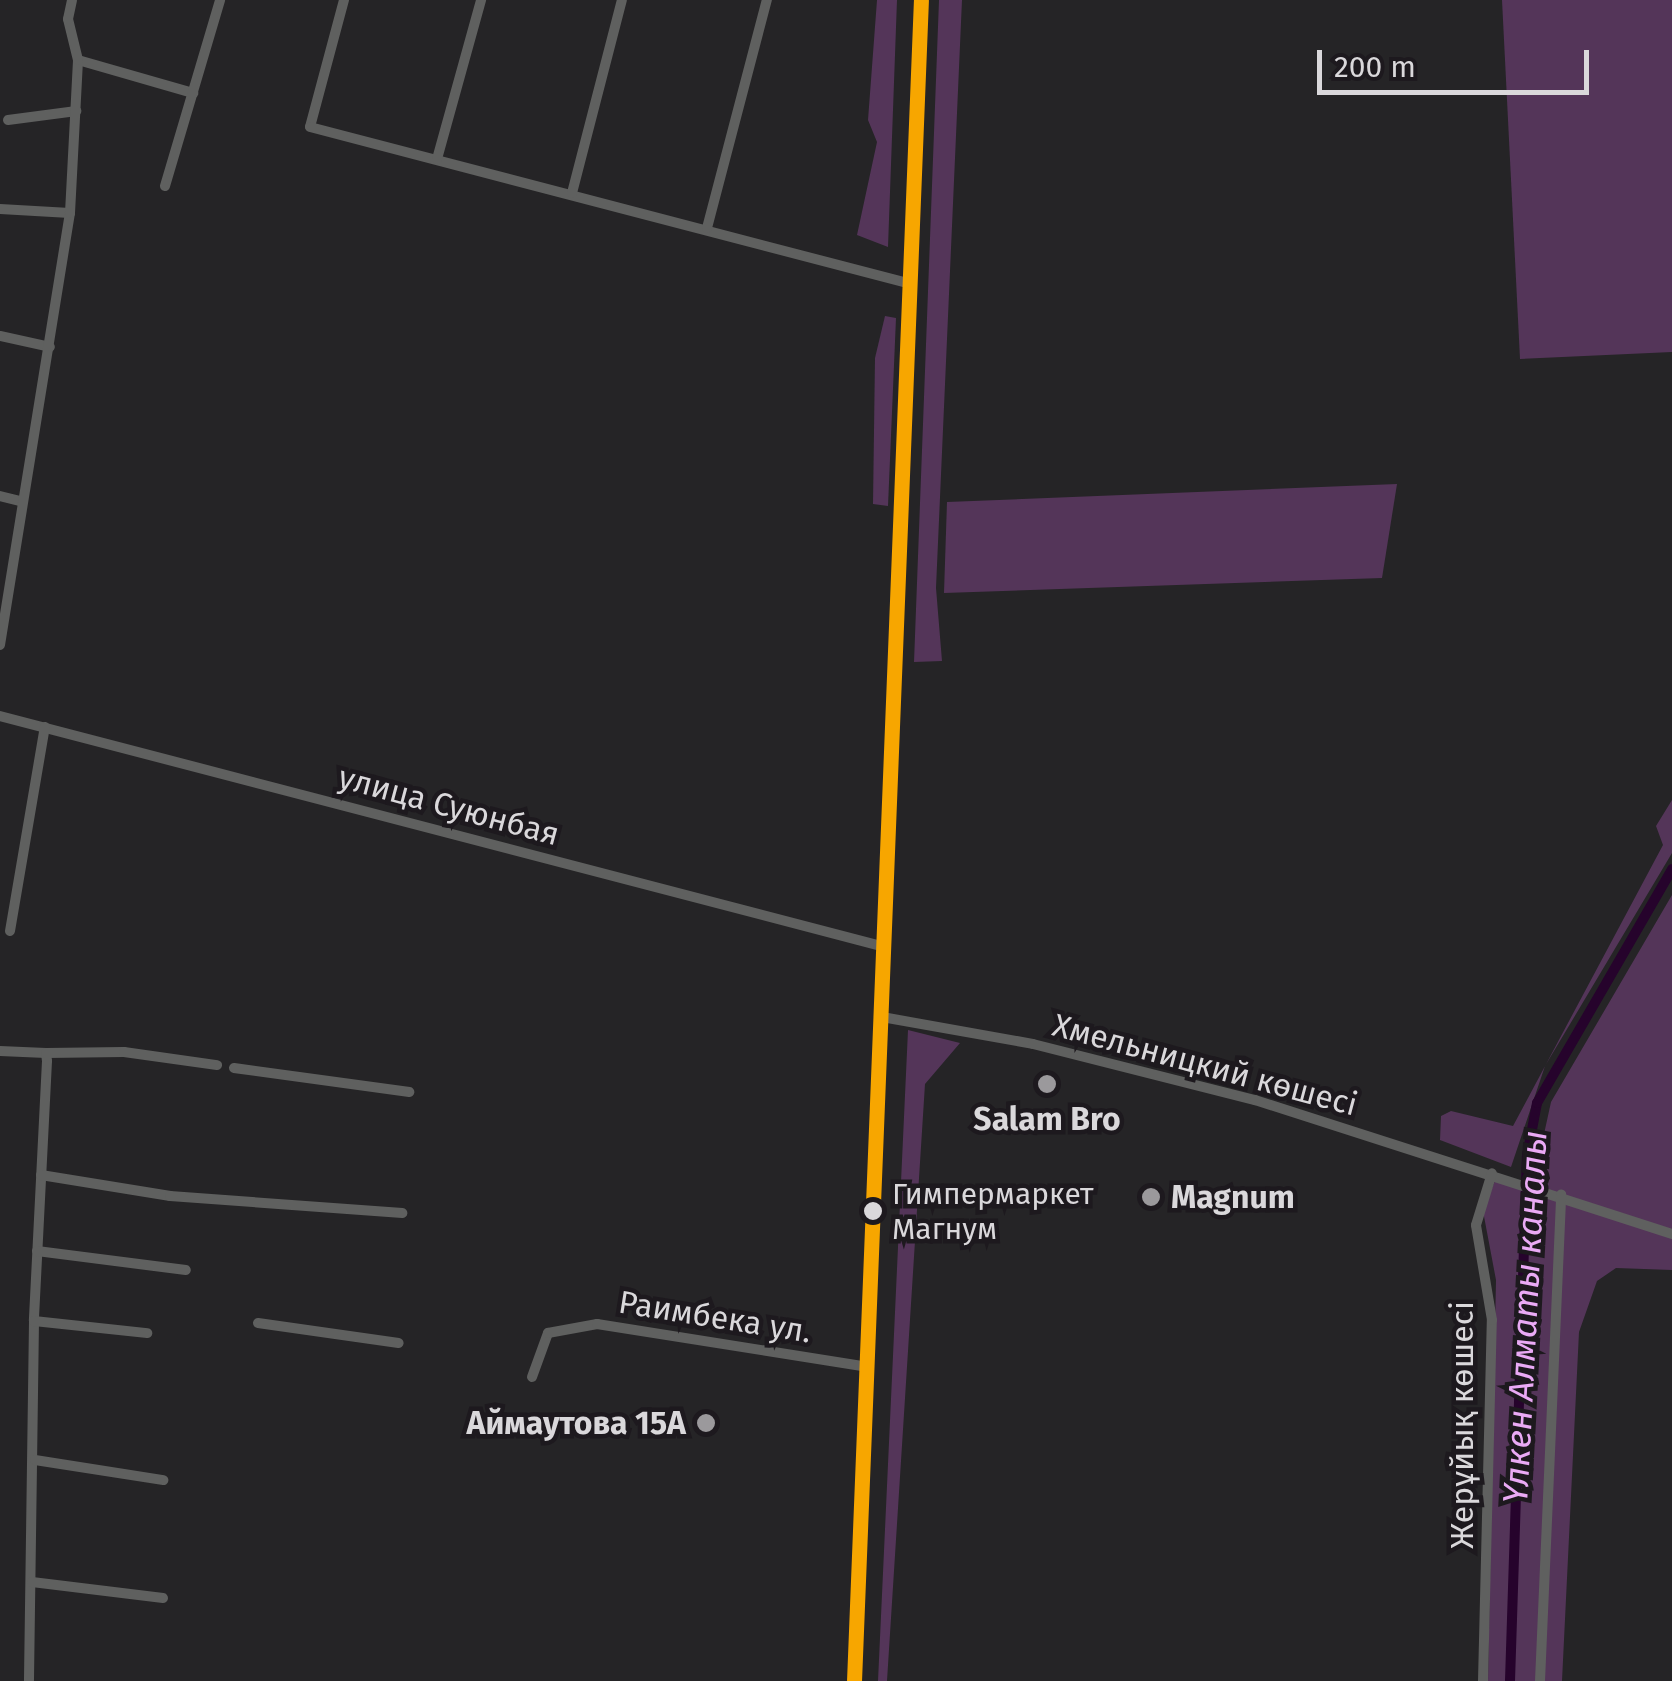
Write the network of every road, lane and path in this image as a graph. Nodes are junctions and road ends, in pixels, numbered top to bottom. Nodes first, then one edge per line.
1 (72, 0) edge
2 (220, 0) edge
3 (344, 0) edge
4 (480, 0) edge
5 (622, 0) edge
6 (767, 0) edge
7 (921, 0) edge
8 (78, 60) junction
9 (192, 92) junction
10 (76, 111) junction
11 (8, 120) dead end
12 (437, 159) junction
13 (165, 186) dead end
14 (572, 194) junction
15 (0, 209) edge
16 (70, 213) junction
17 (707, 228) junction
18 (912, 284) junction
19 (0, 336) edge
20 (50, 347) junction
21 (0, 496) edge
22 (20, 501) junction
23 (0, 645) edge
24 (0, 716) edge
25 (45, 727) junction
26 (10, 931) dead end
27 (885, 946) junction
28 (882, 1017) junction
29 (0, 1050) edge
30 (46, 1053) junction
31 (218, 1065) dead end
32 (234, 1068) dead end
33 (409, 1092) dead end
34 (1492, 1173) junction
35 (41, 1175) junction
36 (1561, 1194) junction
37 (402, 1212) dead end
38 (1672, 1234) edge
39 (38, 1251) junction
40 (186, 1270) dead end
41 (34, 1321) junction
42 (258, 1324) dead end
43 (147, 1333) dead end
44 (399, 1343) dead end
45 (867, 1368) junction
46 (532, 1377) dead end
47 (35, 1460) junction
48 (163, 1480) dead end
49 (32, 1582) junction
50 (162, 1598) dead end
51 (29, 1681) edge
52 (854, 1681) edge
53 (1482, 1681) edge
54 (1540, 1681) edge

1 - 8 street
2 - 9 street
3 - 12 street
4 - 12 street
5 - 14 street
6 - 17 street
7 - 18 main road
8 - 9 street
8 - 10 street
9 - 13 street
10 - 11 street
10 - 16 street
12 - 14 street
14 - 17 street
15 - 16 street
16 - 20 street
17 - 18 street
18 - 27 main road
19 - 20 street
20 - 22 street
21 - 22 street
22 - 23 street
24 - 25 street, улица Суюнбая
25 - 26 street
25 - 27 street, улица Суюнбая
27 - 28 main road
28 - 34 street, Хмельницкий көшесі
28 - 45 main road
29 - 30 street
30 - 31 street
30 - 35 street
32 - 33 street
34 - 36 street, Хмельницкий көшесі
34 - 53 street, Жерұйық көшесі
35 - 37 street
35 - 39 street
36 - 38 street
36 - 54 street
39 - 40 street
39 - 41 street
41 - 43 street
41 - 47 street
42 - 44 street
45 - 46 street, Раимбека ул.
45 - 52 main road
47 - 48 street
47 - 49 street
49 - 50 street
49 - 51 street

